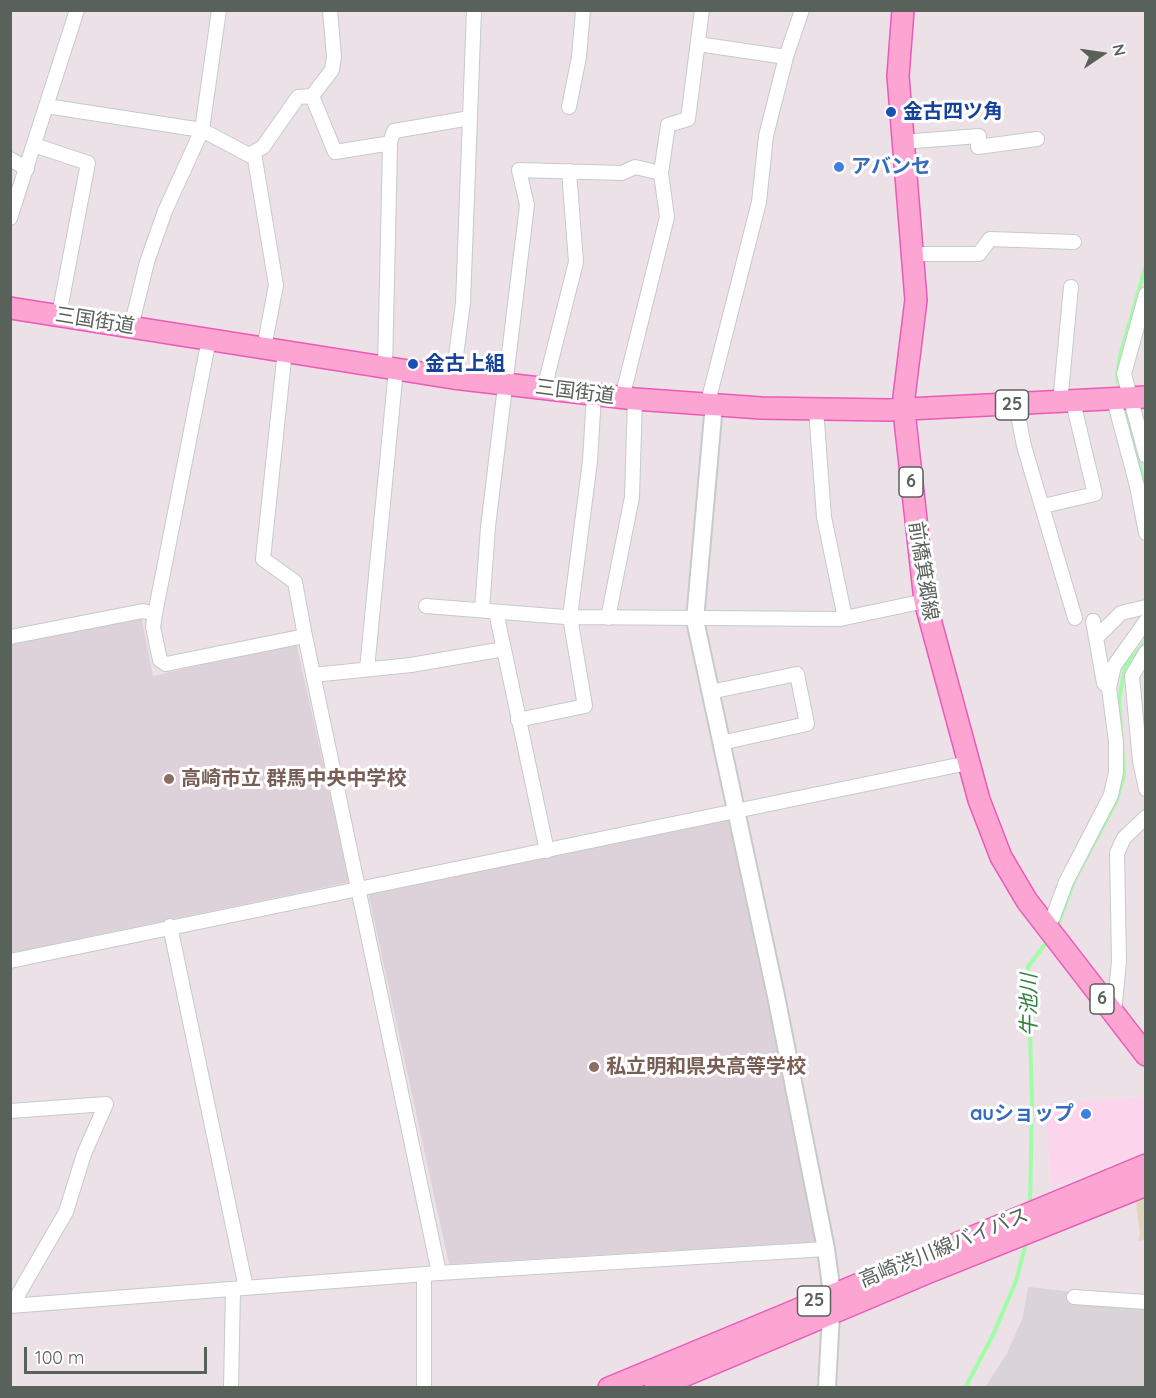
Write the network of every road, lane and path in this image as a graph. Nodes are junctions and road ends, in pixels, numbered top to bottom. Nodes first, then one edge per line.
1 (77, 10) edge
2 (219, 10) edge
3 (330, 10) edge
4 (474, 10) edge
5 (583, 10) edge
6 (702, 10) edge
7 (802, 10) edge
8 (903, 10) edge
9 (698, 44) junction
10 (786, 57) junction
11 (312, 96) junction
12 (46, 106) junction
13 (569, 107) dead end
14 (470, 118) junction
15 (202, 130) junction
16 (1036, 139) dead end
17 (902, 142) junction
18 (34, 145) junction
19 (389, 145) junction
20 (254, 153) junction
21 (10, 159) edge
22 (27, 169) junction
23 (569, 171) junction
24 (661, 173) junction
25 (10, 218) edge
26 (1074, 242) dead end
27 (913, 254) junction
28 (1071, 287) dead end
29 (1146, 294) edge
30 (10, 308) edge
31 (59, 315) junction
32 (131, 327) junction
33 (209, 339) junction
34 (264, 348) junction
35 (285, 350) junction
36 (390, 368) junction
37 (453, 378) junction
38 (504, 384) junction
39 (544, 389) junction
40 (594, 395) junction
41 (629, 398) junction
42 (1127, 398) edge
43 (1066, 403) junction
44 (714, 404) junction
45 (1016, 405) junction
46 (816, 409) junction
47 (904, 410) junction
48 (1146, 456) edge
49 (1043, 506) junction
50 (1146, 533) edge
51 (925, 601) junction
52 (426, 606) dead end
53 (1146, 608) edge
54 (489, 611) junction
55 (155, 614) junction
56 (570, 617) junction
57 (608, 618) junction
58 (845, 618) junction
59 (1075, 618) dead end
60 (695, 620) junction
61 (1093, 621) dead end
62 (1146, 621) edge
63 (305, 636) junction
64 (10, 637) edge
65 (1096, 638) junction
66 (504, 649) junction
67 (1146, 652) edge
68 (367, 669) junction
69 (313, 675) junction
70 (1109, 688) junction
71 (710, 692) junction
72 (1135, 711) junction
73 (1112, 713) junction
74 (518, 720) junction
75 (721, 743) junction
76 (968, 763) junction
77 (1146, 789) edge
78 (735, 812) junction
79 (1146, 817) edge
80 (547, 851) junction
81 (358, 888) junction
82 (170, 926) junction
83 (1051, 932) junction
84 (10, 961) edge
85 (1114, 1013) junction
86 (1146, 1055) edge
87 (10, 1111) edge
88 (1146, 1165) edge
89 (1146, 1185) edge
90 (1039, 1218) junction
91 (826, 1249) junction
92 (439, 1273) junction
93 (424, 1274) junction
94 (239, 1288) junction
95 (1074, 1297) dead end
96 (1146, 1302) edge
97 (831, 1304) junction
98 (11, 1306) edge
99 (231, 1388) edge
100 (424, 1388) edge
101 (609, 1388) edge
102 (655, 1388) edge
103 (827, 1388) edge

1 - 12 street
2 - 15 street
3 - 11 street
4 - 14 street
5 - 13 street
6 - 9 street
7 - 10 street
8 - 17 main road, 前橋箕郷線 / 6
9 - 10 street
9 - 24 street
10 - 44 street
11 - 19 street
11 - 20 street
12 - 15 street
12 - 18 street
14 - 19 street
14 - 37 street
15 - 20 street
15 - 32 street
16 - 17 street
17 - 27 main road, 前橋箕郷線 / 6
18 - 22 street
18 - 31 street
19 - 36 street
20 - 34 street
21 - 22 street
22 - 25 street
23 - 24 street
23 - 38 street
23 - 39 street
24 - 41 street
26 - 27 street
27 - 47 main road, 前橋箕郷線 / 6
28 - 43 street
29 - 42 street
30 - 31 main road, 三国街道 / 25
31 - 32 main road, 三国街道 / 25
32 - 33 main road, 三国街道 / 25
33 - 34 main road, 三国街道 / 25
33 - 55 street
34 - 35 main road, 三国街道 / 25
35 - 36 main road, 三国街道 / 25
35 - 63 street
36 - 37 main road, 三国街道 / 25
36 - 68 street
37 - 38 main road, 三国街道 / 25
38 - 39 main road, 三国街道 / 25
38 - 54 street
39 - 40 main road, 三国街道 / 25
40 - 41 main road, 三国街道 / 25
40 - 56 street
41 - 44 main road, 三国街道 / 25
41 - 57 street
42 - 43 main road, 三国街道 / 25
42 - 48 street
42 - 50 street
43 - 45 main road, 三国街道 / 25
43 - 49 street
44 - 46 main road, 三国街道 / 25
44 - 60 street
45 - 47 main road, 三国街道 / 25
45 - 49 street
46 - 47 main road, 三国街道 / 25
46 - 58 street
47 - 51 main road, 前橋箕郷線 / 6
49 - 59 street
51 - 58 street
51 - 76 main road, 前橋箕郷線 / 6
52 - 54 street
53 - 65 street
54 - 56 street
54 - 66 street
55 - 63 street
55 - 64 street
56 - 57 street
56 - 74 street
57 - 60 street
58 - 60 street
60 - 71 street
61 - 65 street
62 - 70 street
63 - 69 street
65 - 70 street
66 - 68 street
66 - 74 street
67 - 72 street
68 - 69 street
69 - 81 street
70 - 73 street
71 - 75 street
71 - 75 street
72 - 73 street
72 - 77 street
73 - 83 street
74 - 80 street
75 - 78 street
76 - 78 street
76 - 83 main road, 前橋箕郷線 / 6
78 - 80 street
78 - 91 street
79 - 85 street
80 - 81 street
81 - 82 street
81 - 92 street
82 - 84 street
82 - 94 street
83 - 85 main road, 前橋箕郷線 / 6
85 - 86 main road, 前橋箕郷線 / 6
87 - 98 street
88 - 90 main road, 高崎渋川線バイパス / 25
89 - 90 main road, 高崎渋川線バイパス / 25
90 - 97 main road, 高崎渋川線バイパス / 25
91 - 92 street
91 - 97 street
92 - 93 street
93 - 94 street
93 - 100 street
94 - 98 street
94 - 99 street
95 - 96 street
97 - 101 main road, 高崎渋川線バイパス / 25
97 - 102 main road, 高崎渋川線バイパス / 25
97 - 103 street

